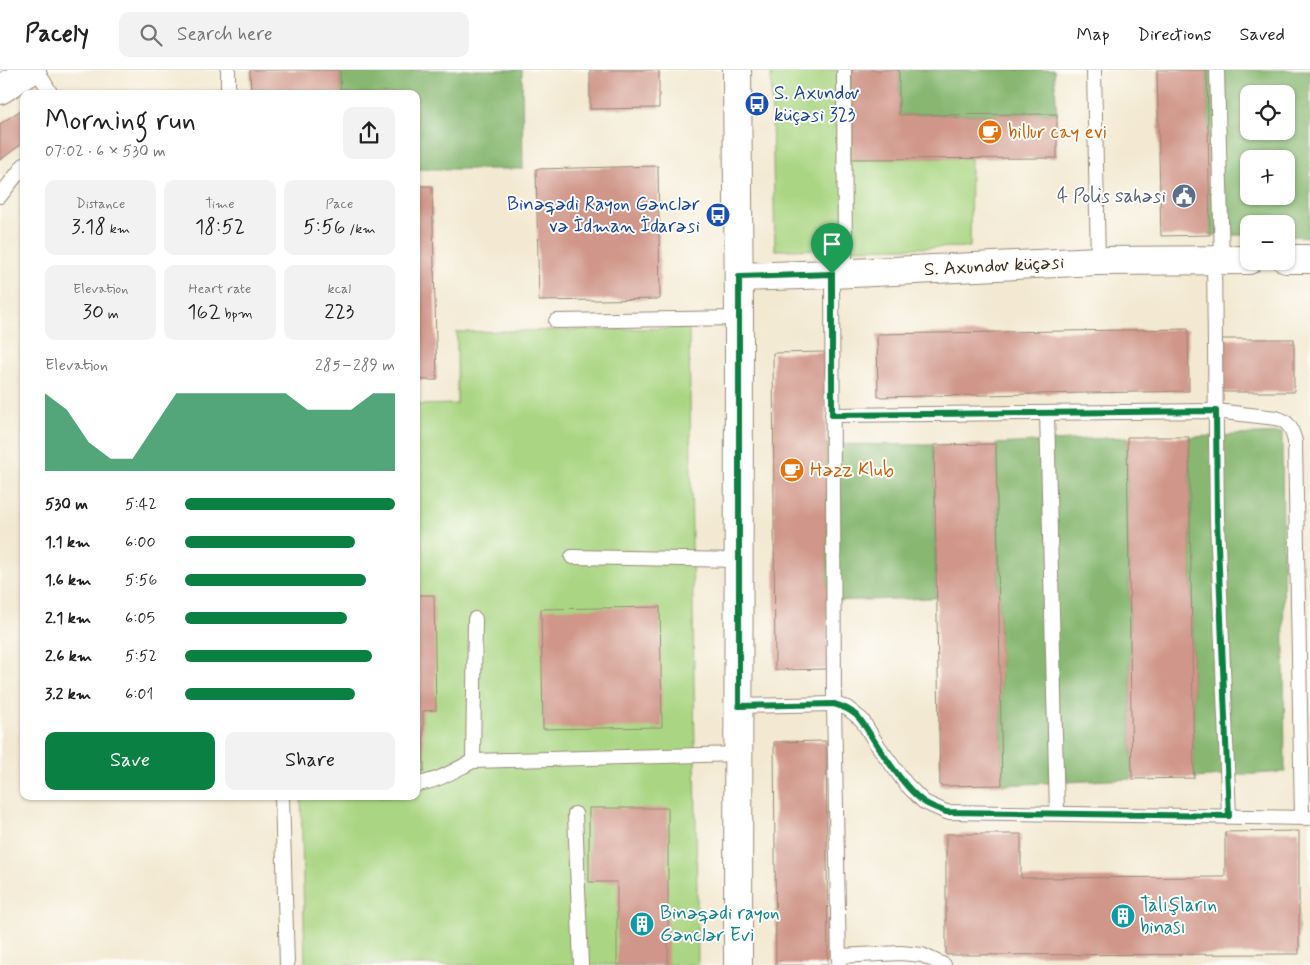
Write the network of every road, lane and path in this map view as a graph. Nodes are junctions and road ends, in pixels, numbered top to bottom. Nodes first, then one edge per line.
1 (32, 70) edge
2 (37, 70) edge
3 (228, 70) edge
4 (737, 70) edge
5 (844, 70) edge
6 (1094, 70) edge
7 (1217, 70) edge
8 (0, 90) edge
9 (49, 90) edge
10 (228, 90) edge
11 (20, 170) edge
12 (0, 196) edge
13 (1295, 259) edge
14 (1310, 259) edge
15 (1228, 260) edge
16 (1098, 261) junction
17 (839, 274) junction
18 (739, 277) junction
19 (739, 318) junction
20 (556, 321) dead end
21 (1216, 411) junction
22 (1046, 413) junction
23 (832, 415) junction
24 (572, 557) dead end
25 (739, 560) junction
26 (475, 619) dead end
27 (834, 704) junction
28 (739, 706) junction
29 (739, 754) junction
30 (473, 761) junction
31 (420, 784) edge
32 (282, 800) edge
33 (1057, 813) junction
34 (575, 814) dead end
35 (1229, 816) junction
36 (1306, 817) edge
37 (839, 960) edge
38 (287, 965) edge
39 (581, 965) edge
40 (738, 965) edge
41 (944, 965) edge

1 - 8 street
2 - 9 lane
3 - 10 lane
4 - 18 street
5 - 17 lane
6 - 16 lane
7 - 15 lane
11 - 12 lane
13 - 14 street
15 - 16 street, S. Axundov küçəsi
15 - 21 lane
16 - 17 street, S. Axundov küçəsi
17 - 18 street, S. Axundov küçəsi
17 - 23 lane
18 - 19 street
19 - 20 lane
19 - 25 street
21 - 22 lane
21 - 35 lane
21 - 36 lane
22 - 23 lane
22 - 33 lane
23 - 27 lane
24 - 25 lane
25 - 28 street
26 - 30 lane
27 - 28 lane
27 - 33 lane
27 - 37 lane
28 - 29 street
29 - 30 lane
29 - 40 street
30 - 31 lane
32 - 38 lane
33 - 35 lane
34 - 39 lane
35 - 36 lane
37 - 41 lane

